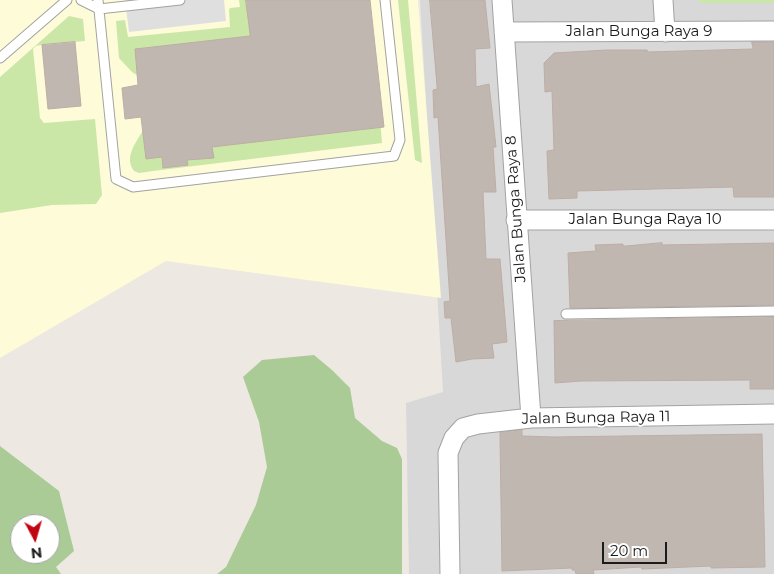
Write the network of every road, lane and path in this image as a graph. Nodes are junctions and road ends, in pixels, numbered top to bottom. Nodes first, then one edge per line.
1 (67, 0) edge
2 (81, 0) edge
3 (180, 0) edge
4 (385, 0) edge
5 (502, 0) edge
6 (663, 0) edge
7 (99, 5) edge
8 (774, 31) edge
9 (504, 32) junction
10 (665, 32) junction
11 (0, 58) edge
12 (516, 220) junction
13 (774, 220) edge
14 (774, 310) edge
15 (566, 314) dead end
16 (774, 414) edge
17 (531, 418) junction
18 (450, 574) edge

1 - 11 lane
2 - 7 lane
3 - 7 lane
4 - 7 lane
5 - 9 street, Jalan Bunga Raya 8
6 - 10 street
8 - 10 street, Jalan Bunga Raya 9
9 - 10 street, Jalan Bunga Raya 9
9 - 12 street, Jalan Bunga Raya 8
12 - 13 street, Jalan Bunga Raya 10
12 - 17 street, Jalan Bunga Raya 8
14 - 15 lane
16 - 17 street, Jalan Bunga Raya 11
17 - 18 street, Jalan Bunga Raya 11

